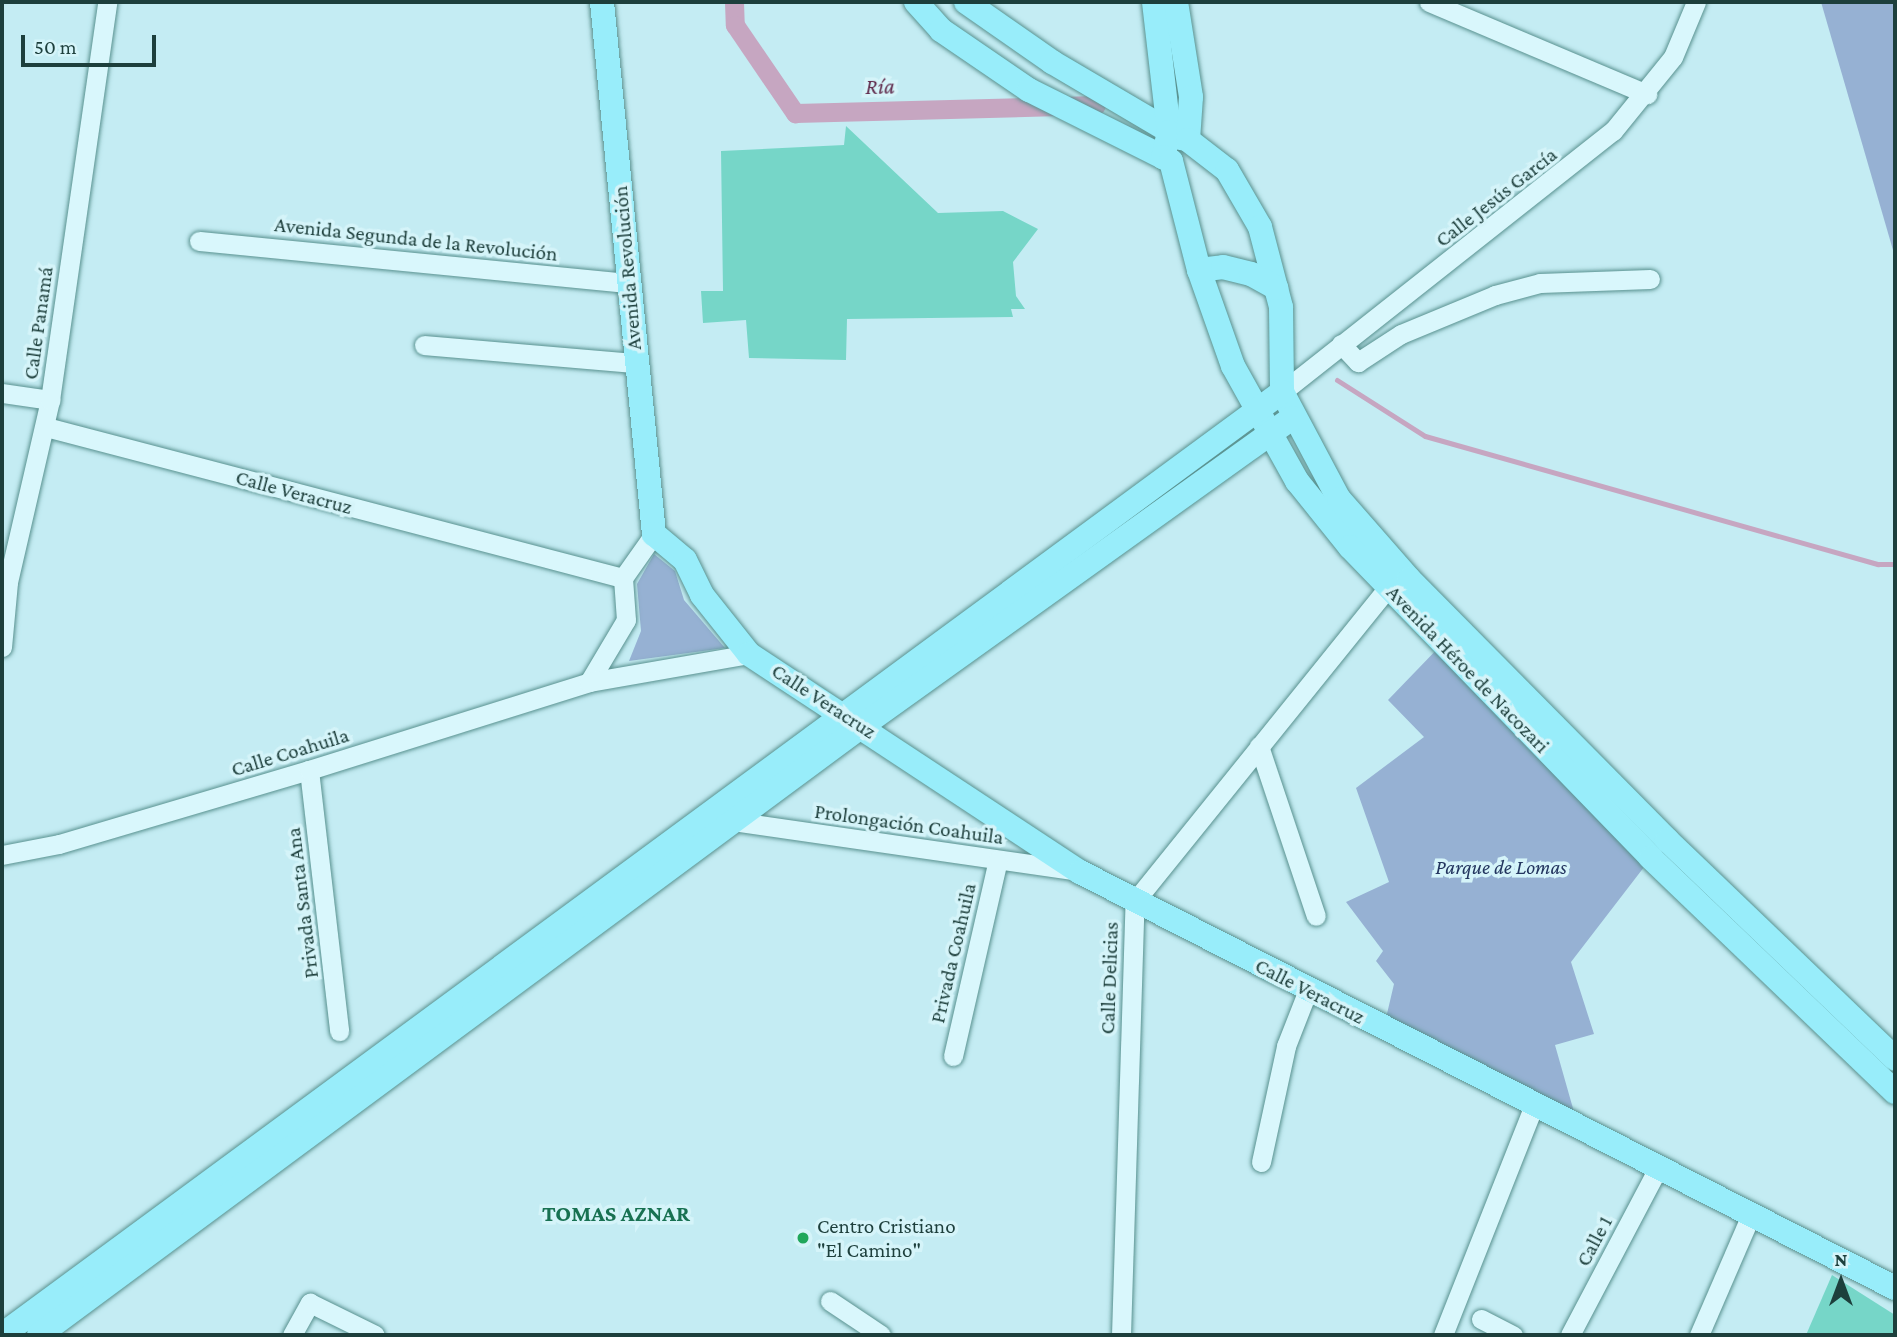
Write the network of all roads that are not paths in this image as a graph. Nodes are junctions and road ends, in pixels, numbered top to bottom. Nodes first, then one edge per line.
1 (107, 2) edge
2 (602, 2) edge
3 (916, 2) edge
4 (966, 2) edge
5 (1154, 2) edge
6 (1176, 2) edge
7 (1429, 2) edge
8 (1696, 2) edge
9 (1647, 94) junction
10 (1179, 136) junction
11 (1167, 159) junction
12 (199, 241) dead end
13 (1199, 270) junction
14 (1650, 279) dead end
15 (628, 282) junction
16 (1276, 288) junction
17 (1342, 344) junction
18 (424, 345) dead end
19 (636, 363) junction
20 (1282, 392) junction
21 (2, 393) edge
22 (50, 400) junction
23 (1257, 412) junction
24 (1292, 418) junction
25 (46, 427) junction
26 (1267, 436) junction
27 (654, 534) junction
28 (623, 578) junction
29 (1399, 583) junction
30 (2, 647) edge
31 (749, 654) junction
32 (589, 682) junction
33 (841, 712) junction
34 (862, 726) junction
35 (1259, 746) junction
36 (309, 771) junction
37 (732, 821) junction
38 (2, 855) edge
39 (998, 860) junction
40 (1080, 872) junction
41 (1687, 876) junction
42 (1135, 901) junction
43 (1317, 916) dead end
44 (1308, 990) junction
45 (340, 1031) dead end
46 (953, 1056) dead end
47 (1895, 1059) edge
48 (1895, 1092) edge
49 (1534, 1105) junction
50 (1261, 1162) dead end
51 (1658, 1168) junction
52 (1751, 1215) junction
53 (1895, 1288) edge
54 (830, 1301) dead end
55 (1481, 1319) dead end
56 (2, 1335) edge
57 (38, 1335) edge
58 (292, 1335) edge
59 (375, 1335) edge
60 (881, 1335) edge
61 (1121, 1335) edge
62 (1443, 1335) edge
63 (1513, 1335) edge
64 (1570, 1335) edge
65 (1699, 1335) edge

1 - 22 street, Calle Panamá
2 - 15 main road, Avenida Revolución
3 - 11 main road
4 - 10 main road
5 - 10 main road, Avenida Héroe de Nacozari
6 - 10 main road, Avenida Héroe de Nacozari
7 - 9 street
8 - 9 street, Calle Jesús García
9 - 17 street, Calle Jesús García
10 - 11 main road, Avenida Héroe de Nacozari
10 - 16 main road, Avenida Héroe de Nacozari
11 - 13 main road, Avenida Héroe de Nacozari
12 - 15 street, Avenida Segunda de la Revolución
13 - 16 main road
13 - 23 main road, Avenida Héroe de Nacozari
14 - 17 street
15 - 19 main road, Avenida Revolución
16 - 20 main road, Avenida Héroe de Nacozari
17 - 20 street, Calle Jesús García
18 - 19 street
19 - 27 main road, Avenida Revolución
20 - 23 main road
20 - 24 main road, Avenida Héroe de Nacozari
21 - 22 street
22 - 25 street, Calle Panamá
23 - 26 main road, Avenida Héroe de Nacozari
23 - 33 main road
24 - 26 main road
24 - 29 main road, Avenida Héroe de Nacozari
25 - 28 street, Calle Veracruz
25 - 30 street, Calle Panamá
26 - 29 main road, Avenida Héroe de Nacozari
26 - 34 main road
27 - 28 street
27 - 31 main road
28 - 32 street
29 - 35 street, Calle Delicias
29 - 41 main road, Avenida Héroe de Nacozari
31 - 32 street, Calle Coahuila
31 - 33 main road, Calle Veracruz
32 - 36 street, Calle Coahuila
33 - 34 main road, Calle Veracruz
33 - 56 main road
34 - 37 main road
34 - 40 main road, Calle Veracruz
35 - 42 street, Calle Delicias
35 - 43 street
36 - 38 street, Calle Coahuila
36 - 45 street, Privada Santa Ana
37 - 39 street, Prolongación Coahuila
37 - 57 main road
39 - 40 street, Prolongación Coahuila
39 - 46 street, Privada Coahuila
40 - 42 main road, Calle Veracruz
41 - 47 main road, Avenida Héroe de Nacozari
41 - 48 main road, Avenida Héroe de Nacozari
42 - 44 main road, Calle Veracruz
42 - 61 street, Calle Delicias
44 - 49 main road, Calle Veracruz
44 - 50 street
49 - 51 main road, Calle Veracruz
49 - 62 street
51 - 52 main road, Calle Veracruz
51 - 64 street, Calle 1
52 - 53 main road, Calle Veracruz
52 - 65 street
54 - 60 street
55 - 63 street
58 - 59 street

